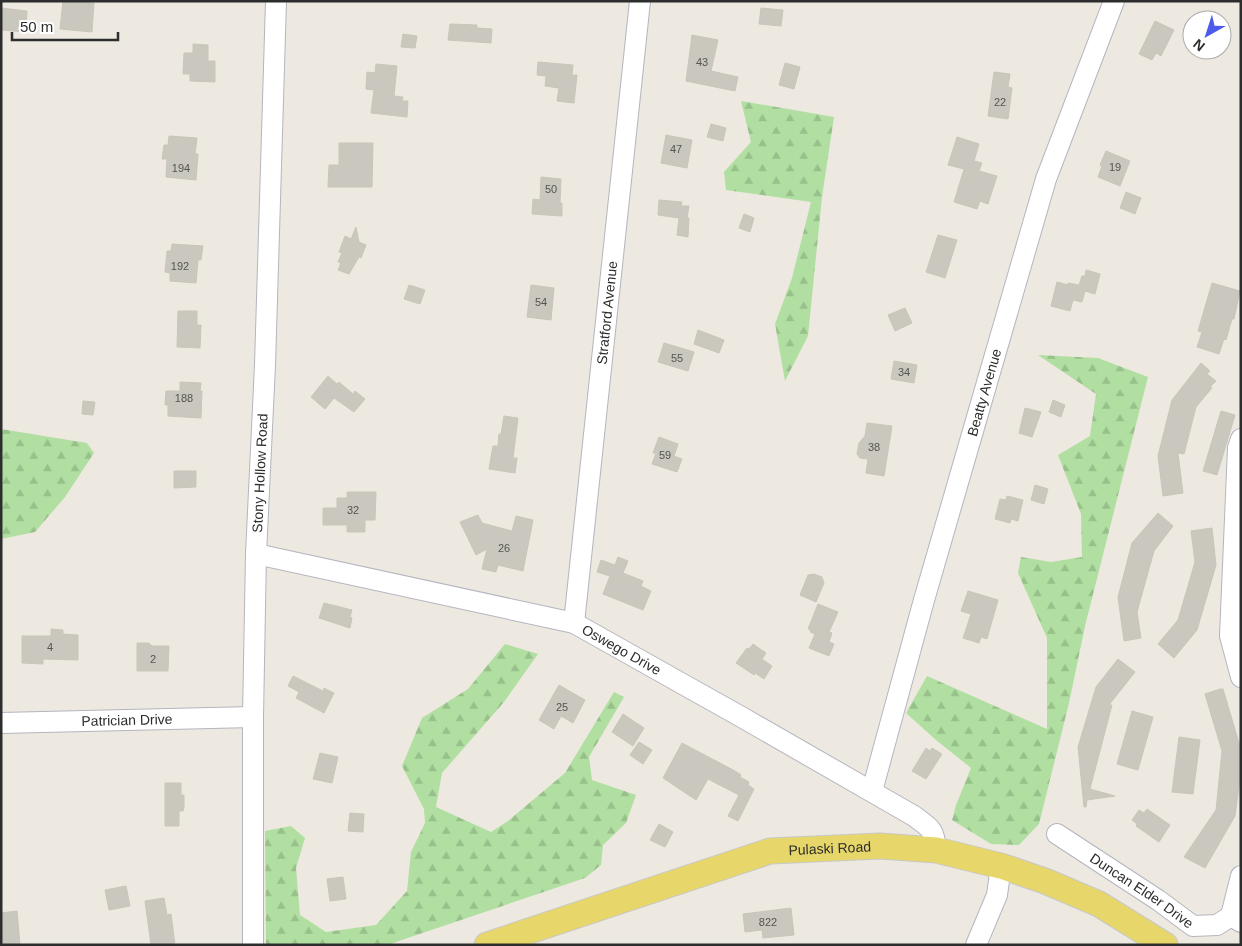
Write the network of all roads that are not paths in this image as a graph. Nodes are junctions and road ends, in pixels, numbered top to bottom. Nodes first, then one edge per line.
1 (276, 1) edge
2 (640, 1) edge
3 (1114, 1) edge
4 (1241, 439) edge
5 (256, 554) junction
6 (574, 623) junction
7 (1241, 677) edge
8 (253, 718) junction
9 (1, 724) edge
10 (872, 791) junction
11 (1057, 834) dead end
12 (936, 850) junction
13 (1001, 866) junction
14 (1241, 876) edge
15 (1236, 919) edge
16 (253, 945) edge
17 (487, 945) edge
18 (976, 945) edge
19 (1165, 945) edge

1 - 5 street, Stony Hollow Road
2 - 6 street, Stratford Avenue
3 - 10 street, Beatty Avenue
4 - 7 street
5 - 6 street, Oswego Drive
5 - 8 street, Stony Hollow Road
6 - 10 street, Oswego Drive
8 - 9 street, Patrician Drive
8 - 16 street, Stony Hollow Road
10 - 12 street, Oswego Drive
11 - 15 street, Duncan Elder Drive
12 - 13 main road, Pulaski Road
12 - 17 main road, Pulaski Road
13 - 18 street
13 - 19 main road, Pulaski Road
14 - 15 street, Duncan Elder Drive

